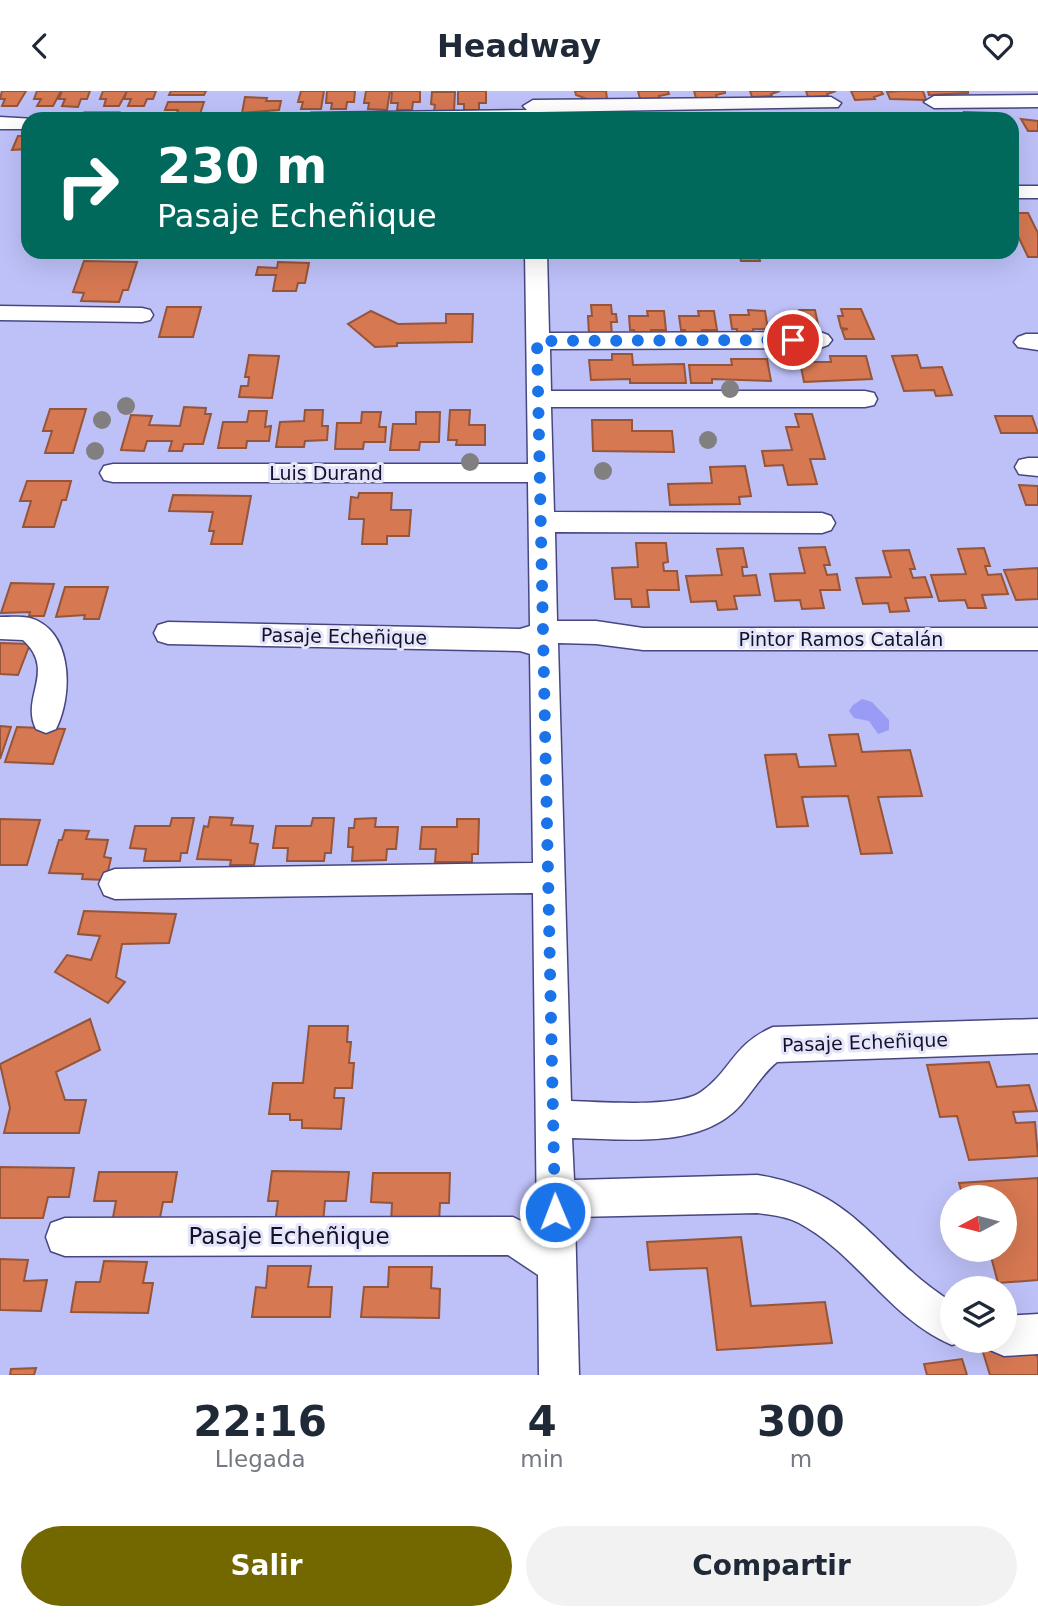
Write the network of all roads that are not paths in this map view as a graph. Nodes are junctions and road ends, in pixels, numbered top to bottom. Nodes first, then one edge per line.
1 (1038, 101) edge
2 (934, 102) dead end
3 (831, 103) dead end
4 (533, 108) edge
5 (452, 112) edge
6 (0, 123) edge
7 (21, 123) edge
8 (1019, 192) edge
9 (1038, 192) edge
10 (536, 259) edge
11 (0, 313) edge
12 (142, 315) dead end
13 (820, 339) dead end
14 (537, 341) junction
15 (538, 399) junction
16 (865, 399) dead end
17 (113, 473) dead end
18 (540, 473) junction
19 (541, 522) junction
20 (822, 523) dead end
21 (0, 628) edge
22 (168, 633) dead end
23 (536, 639) junction
24 (1038, 639) edge
25 (46, 720) dead end
26 (548, 878) junction
27 (115, 884) dead end
28 (1038, 1036) edge
29 (553, 1119) junction
30 (556, 1206) junction
31 (513, 1236) junction
32 (65, 1237) dead end
33 (557, 1265) junction
34 (940, 1318) edge
35 (1038, 1334) edge
36 (1017, 1335) edge
37 (559, 1375) edge

1 - 2 street
3 - 4 street
4 - 5 street
6 - 7 street
8 - 9 street
10 - 14 street
11 - 12 street
13 - 14 street
14 - 15 street
15 - 16 street
15 - 18 street
17 - 18 street, Luis Durand
18 - 19 street
19 - 20 street
19 - 23 street
21 - 25 street
22 - 23 street, Pasaje Echeñique
23 - 24 street, Pintor Ramos Catalán
23 - 26 street
26 - 27 street
26 - 29 street
28 - 29 street, Pasaje Echeñique
29 - 30 street
30 - 31 street, Pasaje Echeñique
30 - 33 street
30 - 34 street, Pasaje Echeñique
31 - 32 street, Pasaje Echeñique
31 - 33 street
33 - 37 street
35 - 36 street

